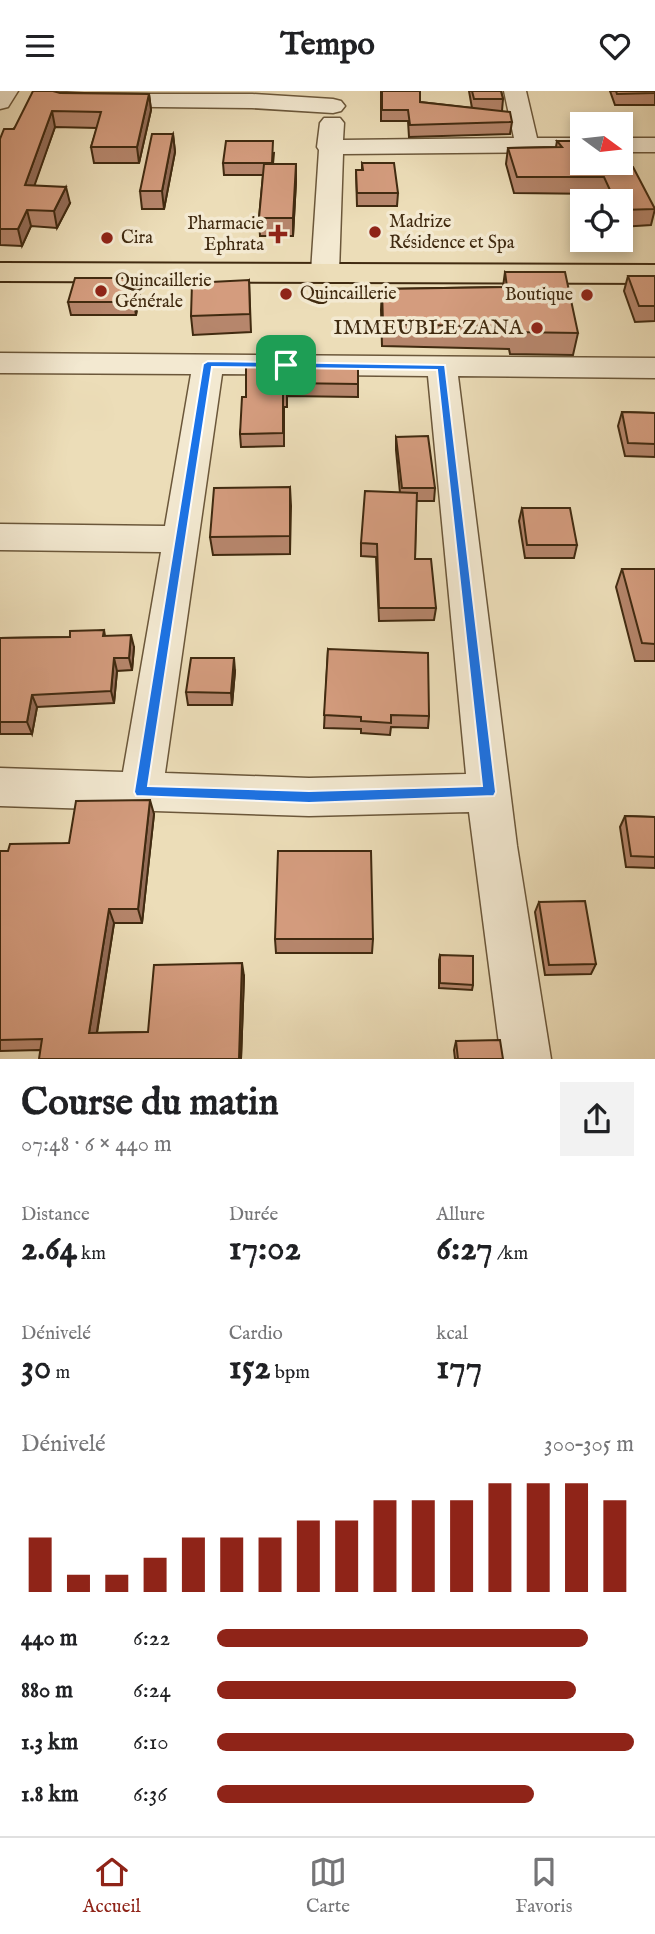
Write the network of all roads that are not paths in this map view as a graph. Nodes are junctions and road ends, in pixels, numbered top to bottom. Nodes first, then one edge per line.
1 (7, 91) edge
2 (51, 91) edge
3 (515, 91) edge
4 (178, 97) edge
5 (333, 99) edge
6 (0, 102) edge
7 (527, 145) junction
8 (570, 145) edge
9 (634, 145) edge
10 (655, 145) edge
11 (329, 148) junction
12 (0, 253) edge
13 (655, 256) edge
14 (327, 263) junction
15 (0, 272) edge
16 (655, 274) edge
17 (0, 363) edge
18 (208, 364) junction
19 (442, 367) junction
20 (655, 368) edge
21 (0, 537) edge
22 (181, 539) junction
23 (0, 787) edge
24 (141, 792) junction
25 (489, 792) junction
26 (526, 1059) edge

1 - 6 street
2 - 4 street
3 - 7 street
4 - 5 street
5 - 11 street
7 - 8 street
7 - 11 street
9 - 10 street
11 - 14 street
12 - 14 main road
13 - 14 main road
14 - 15 main road
14 - 16 main road
17 - 18 street
18 - 19 street
18 - 22 street
19 - 20 street
19 - 25 street
21 - 22 street
22 - 24 street
23 - 24 street
24 - 25 street
25 - 26 street

